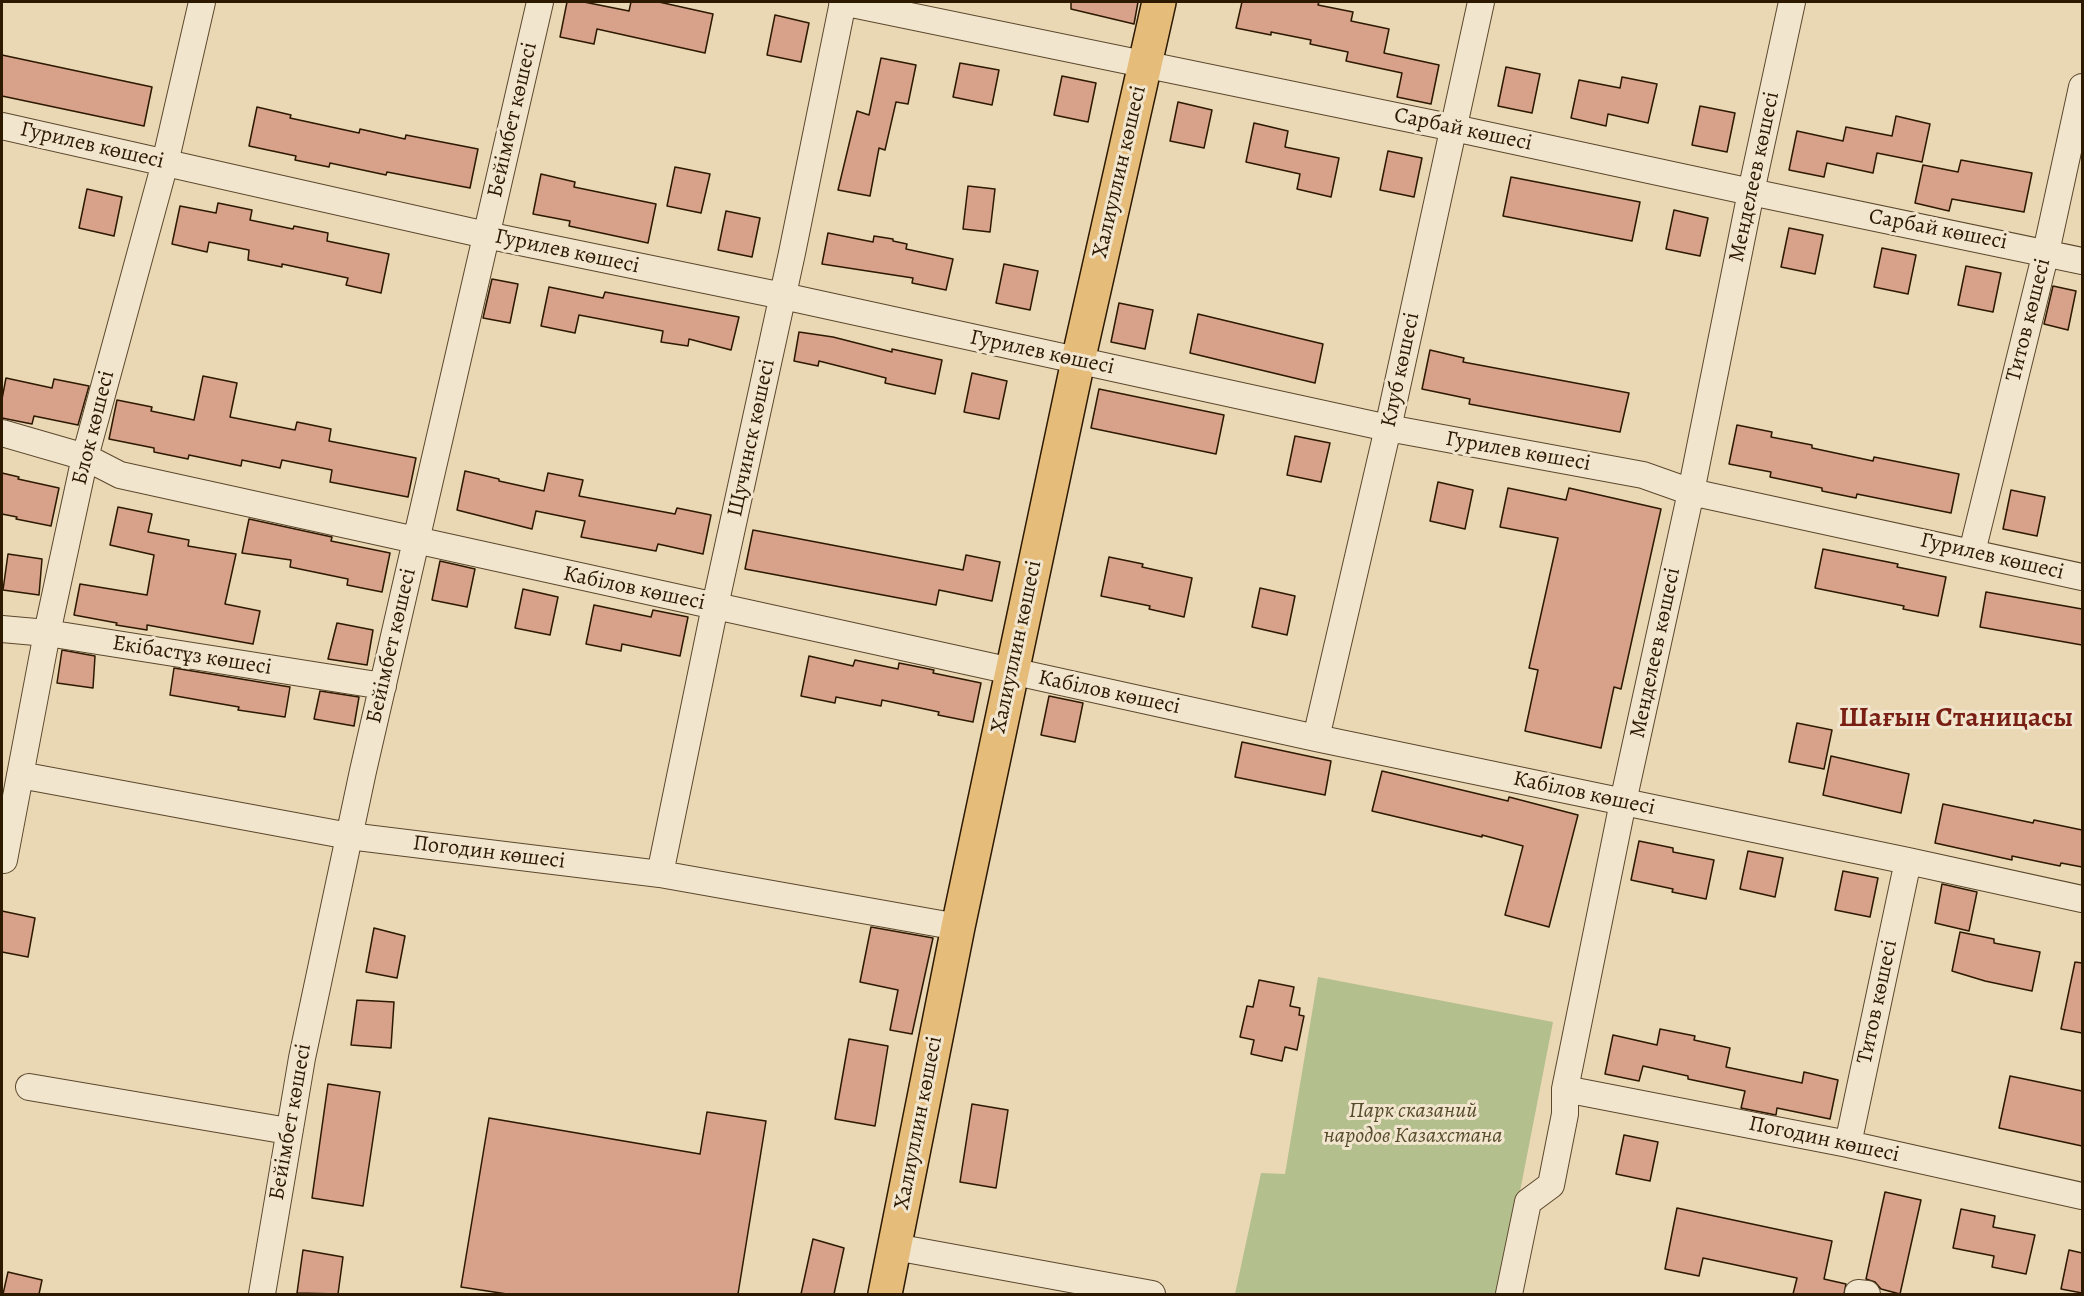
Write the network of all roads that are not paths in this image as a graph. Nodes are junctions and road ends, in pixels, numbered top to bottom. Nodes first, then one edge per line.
1 (202, 2) edge
2 (540, 2) edge
3 (843, 2) edge
4 (1160, 2) edge
5 (1481, 2) edge
6 (1792, 2) edge
7 (1145, 63) junction
8 (2082, 87) edge
9 (2, 126) edge
10 (1454, 128) junction
11 (165, 163) junction
12 (1750, 192) junction
13 (486, 235) junction
14 (2046, 252) junction
15 (2082, 261) edge
16 (783, 296) junction
17 (1078, 361) junction
18 (1388, 428) junction
19 (2, 432) edge
20 (85, 457) junction
21 (1691, 492) junction
22 (416, 541) junction
23 (1972, 552) junction
24 (2082, 577) edge
25 (715, 606) junction
26 (2, 629) edge
27 (47, 633) junction
28 (1012, 672) junction
29 (383, 686) junction
30 (1316, 738) junction
31 (20, 775) junction
32 (1623, 802) junction
33 (349, 836) junction
34 (4, 860) dead end
35 (1908, 861) junction
36 (660, 874) junction
37 (2082, 899) edge
38 (958, 927) junction
39 (29, 1087) dead end
40 (1565, 1089) junction
41 (288, 1131) junction
42 (1848, 1144) junction
43 (2082, 1196) edge
44 (895, 1247) junction
45 (262, 1294) edge
46 (885, 1294) edge
47 (1152, 1294) edge
48 (1509, 1294) edge

1 - 11 street, Блок көшесі
2 - 13 street, Бейімбет көшесі
3 - 7 street, Сарбай көшесі
3 - 16 street, Щучинск көшесі
4 - 7 main road, Халиуллин көшесі
5 - 10 street, Клуб көшесі
6 - 12 street, Менделеев көшесі
7 - 10 street, Сарбай көшесі
7 - 17 main road, Халиуллин көшесі
8 - 14 street, Титов көшесі
9 - 11 street, Гурилев көшесі
10 - 12 street, Сарбай көшесі
10 - 18 street, Клуб көшесі
11 - 13 street, Гурилев көшесі
11 - 20 street, Блок көшесі
12 - 14 street, Сарбай көшесі
12 - 21 street, Менделеев көшесі
13 - 16 street, Гурилев көшесі
13 - 22 street, Бейімбет көшесі
14 - 15 street, Сарбай көшесі
14 - 23 street, Титов көшесі
16 - 17 street, Гурилев көшесі
16 - 25 street, Щучинск көшесі
17 - 18 street, Гурилев көшесі
17 - 28 main road, Халиуллин көшесі
18 - 21 street, Гурилев көшесі
18 - 30 street, Клуб көшесі
19 - 20 street, Кабілов көшесі
20 - 22 street, Кабілов көшесі
20 - 27 street, Блок көшесі
21 - 23 street, Гурилев көшесі
21 - 32 street, Менделеев көшесі
22 - 25 street, Кабілов көшесі
22 - 29 street, Бейімбет көшесі
23 - 24 street, Гурилев көшесі
25 - 28 street, Кабілов көшесі
25 - 36 street, Щучинск көшесі
26 - 27 street, Екібастұз көшесі
27 - 29 street, Екібастұз көшесі
27 - 31 street, Блок көшесі
28 - 30 street, Кабілов көшесі
28 - 38 main road, Халиуллин көшесі
29 - 33 street, Бейімбет көшесі
30 - 32 street, Кабілов көшесі
31 - 33 street, Погодин көшесі
31 - 34 street, Блок көшесі
32 - 35 street, Кабілов көшесі
32 - 40 street, Менделеев көшесі
33 - 36 street, Погодин көшесі
33 - 41 street, Бейімбет көшесі
35 - 37 street, Кабілов көшесі
35 - 42 street, Титов көшесі
36 - 38 street, Погодин көшесі
38 - 44 main road, Халиуллин көшесі
39 - 41 street
40 - 42 street, Погодин көшесі
40 - 48 street, Менделеев көшесі
41 - 45 street, Бейімбет көшесі
42 - 43 street, Погодин көшесі
44 - 46 main road, Халиуллин көшесі
44 - 47 street

